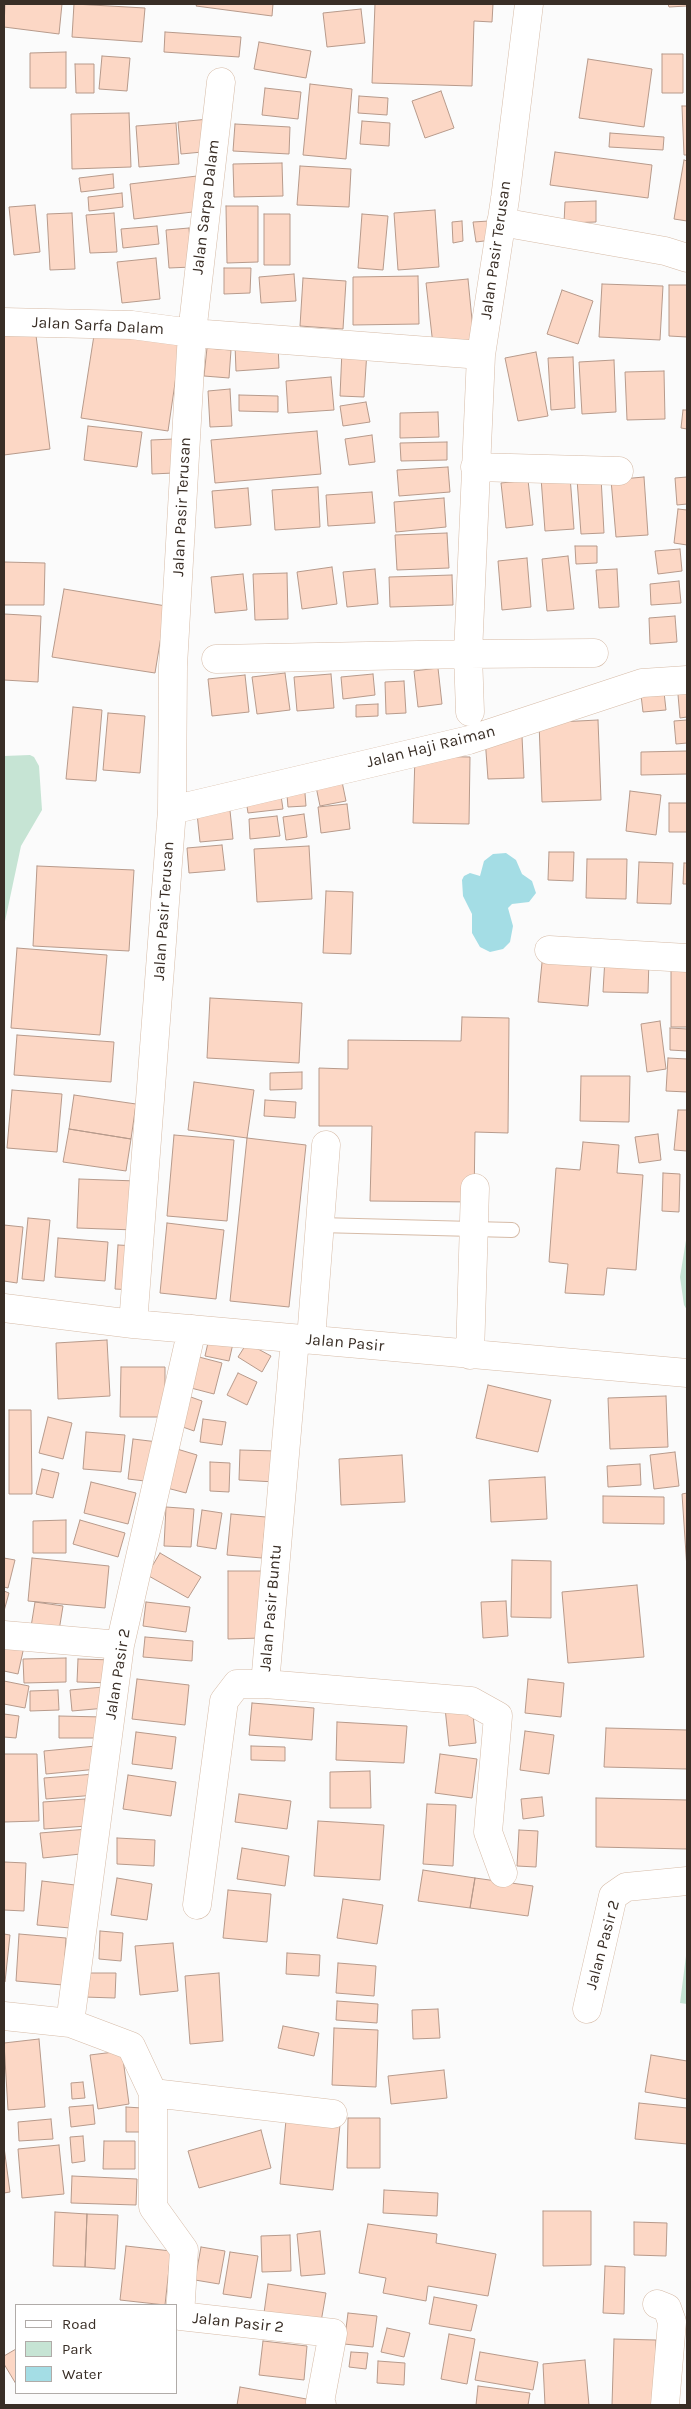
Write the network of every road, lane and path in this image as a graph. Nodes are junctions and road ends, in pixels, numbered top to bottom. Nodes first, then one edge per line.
1 (529, 4) edge
2 (221, 82) dead end
3 (501, 222) junction
4 (687, 258) edge
5 (4, 322) edge
6 (192, 332) junction
7 (480, 355) junction
8 (475, 467) junction
9 (619, 471) dead end
10 (594, 653) dead end
11 (468, 654) junction
12 (216, 659) dead end
13 (687, 680) edge
14 (470, 712) dead end
15 (172, 810) junction
16 (549, 950) dead end
17 (687, 958) edge
18 (326, 1145) dead end
19 (475, 1188) dead end
20 (319, 1225) junction
21 (475, 1229) junction
22 (512, 1230) dead end
23 (4, 1308) edge
24 (133, 1324) junction
25 (192, 1329) junction
26 (303, 1339) junction
27 (470, 1355) junction
28 (687, 1373) edge
29 (4, 1635) edge
30 (120, 1645) junction
31 (264, 1684) junction
32 (503, 1873) dead end
33 (687, 1881) edge
34 (197, 1905) dead end
35 (587, 2009) dead end
36 (4, 2016) edge
37 (70, 2023) junction
38 (153, 2093) junction
39 (332, 2114) dead end
40 (658, 2304) dead end
41 (322, 2405) edge
42 (665, 2405) edge

1 - 3 street, Jalan Pasir Terusan
2 - 6 street, Jalan Sarpa Dalam
3 - 4 street
3 - 7 street, Jalan Pasir Terusan
5 - 6 street, Jalan Sarfa Dalam
6 - 7 street
6 - 15 street, Jalan Pasir Terusan
7 - 8 street, Jalan Pasir Terusan
8 - 9 street
8 - 11 street, Jalan Pasir Terusan
10 - 11 street
11 - 12 street
11 - 14 street, Jalan Pasir Terusan
13 - 15 street, Jalan Haji Raiman
15 - 24 street, Jalan Pasir Terusan
16 - 17 street
18 - 20 street, Jalan Pasir Buntu
19 - 21 street
20 - 21 lane
20 - 26 street, Jalan Pasir Buntu
21 - 22 lane
21 - 27 street
23 - 24 street, Jalan Pasir
24 - 25 street, Jalan Pasir
25 - 26 street, Jalan Pasir
25 - 30 street, Jalan Pasir 2
26 - 27 street, Jalan Pasir
26 - 31 street, Jalan Pasir Buntu
27 - 28 street, Jalan Pasir
29 - 30 street
30 - 37 street, Jalan Pasir 2
31 - 32 street
31 - 34 street, Jalan Pasir Buntu
33 - 35 street, Jalan Pasir 2
36 - 37 street, Jalan Pasir 2
37 - 38 street, Jalan Pasir 2
38 - 39 street
38 - 41 street, Jalan Pasir 2
40 - 42 street

